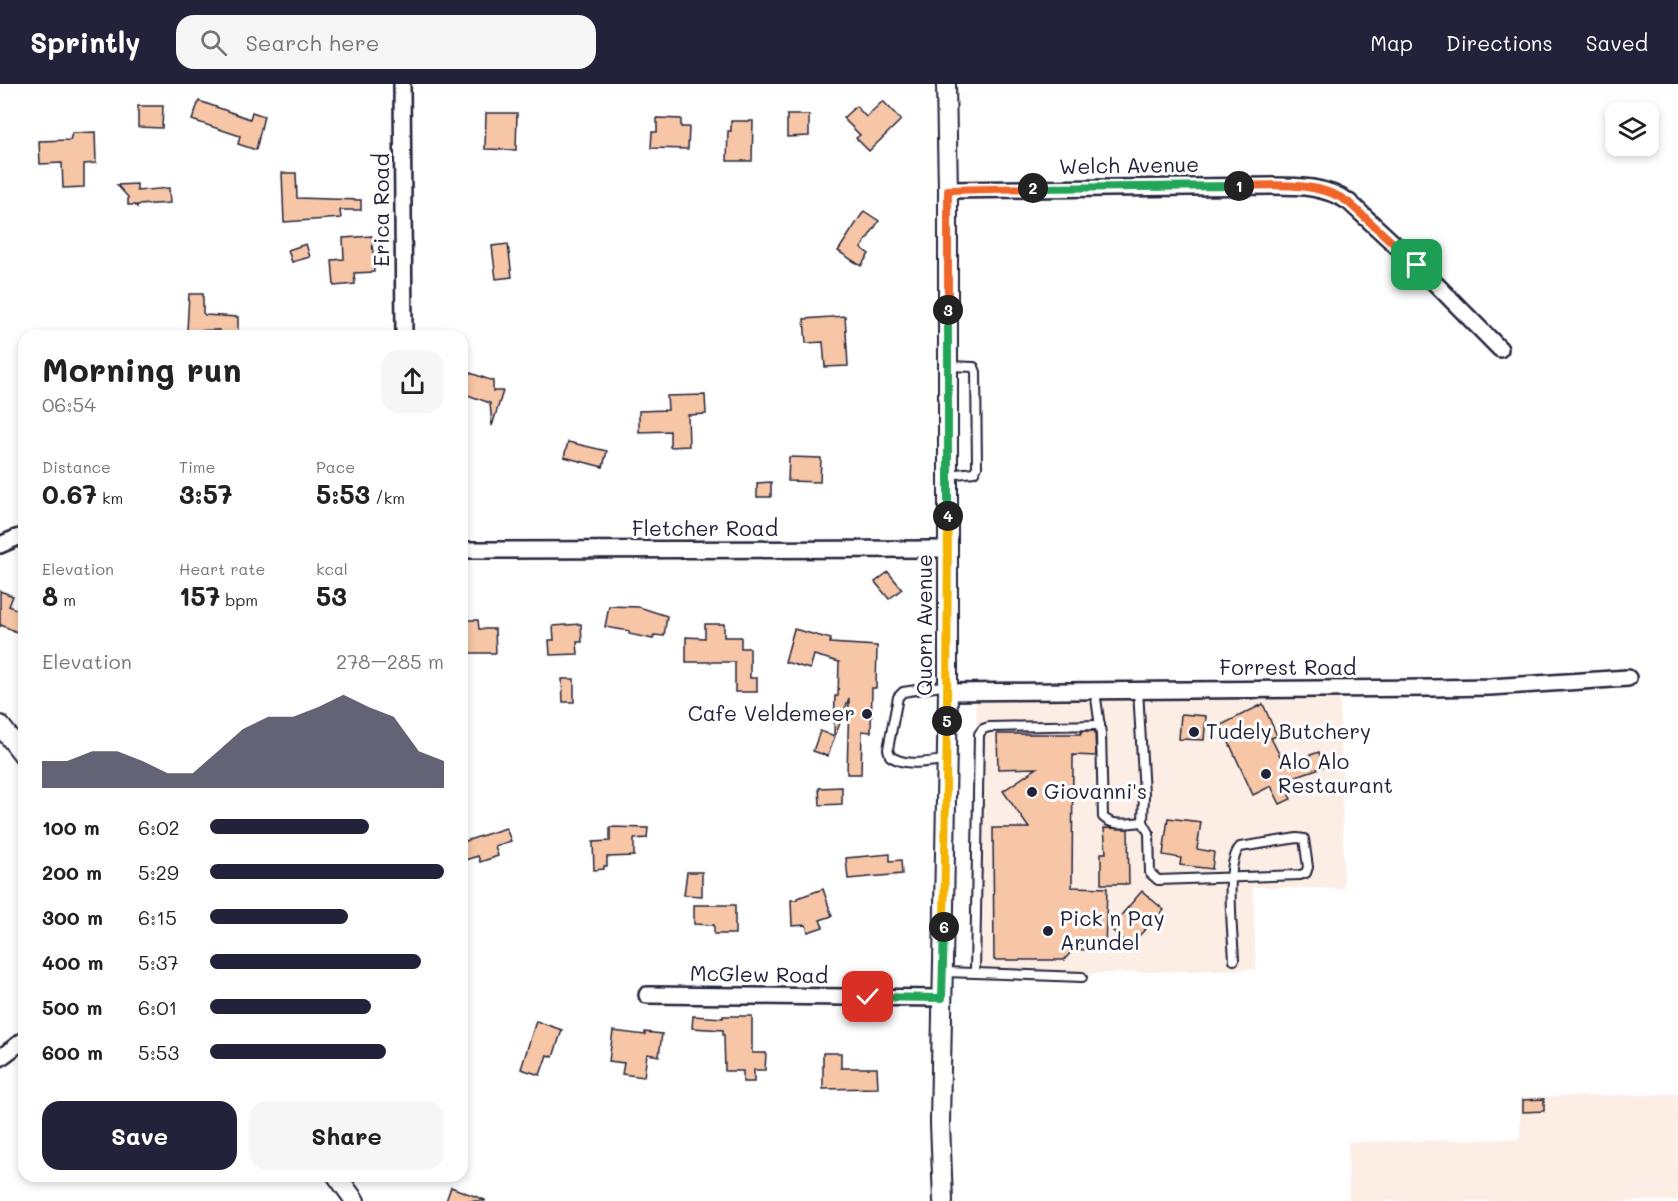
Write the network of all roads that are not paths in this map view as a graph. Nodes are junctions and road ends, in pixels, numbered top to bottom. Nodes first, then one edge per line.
1 (402, 84) edge
2 (946, 84) edge
3 (948, 190) junction
4 (404, 330) edge
5 (1500, 349) dead end
6 (948, 366) junction
7 (948, 475) junction
8 (18, 538) edge
9 (0, 545) edge
10 (948, 549) junction
11 (468, 550) edge
12 (1628, 678) dead end
13 (948, 688) junction
14 (1138, 690) junction
15 (1095, 691) junction
16 (0, 725) edge
17 (1100, 725) junction
18 (18, 748) edge
19 (947, 759) junction
20 (1143, 822) junction
21 (1230, 878) junction
22 (1234, 960) dead end
23 (944, 972) junction
24 (975, 973) junction
25 (1082, 977) dead end
26 (647, 995) dead end
27 (942, 998) junction
28 (18, 1044) edge
29 (0, 1058) edge
30 (342, 1182) edge
31 (356, 1201) edge
32 (943, 1201) edge

1 - 4 street, Erica Road
2 - 3 street, Quorn Avenue
3 - 5 street, Welch Avenue
3 - 6 street, Quorn Avenue
6 - 7 street, Quorn Avenue
6 - 7 lane
7 - 10 street, Quorn Avenue
8 - 9 street
10 - 11 street, Fletcher Road
10 - 13 street, Quorn Avenue
12 - 14 street, Forrest Road
13 - 15 street, Forrest Road
13 - 19 street, Quorn Avenue
13 - 19 lane
14 - 15 street, Forrest Road
14 - 20 lane
15 - 17 lane
16 - 18 street
17 - 20 lane
17 - 24 lane
19 - 23 street, Quorn Avenue
20 - 21 lane
21 - 21 lane
21 - 22 lane
23 - 24 lane
23 - 27 street, Quorn Avenue
24 - 25 lane
26 - 27 street, McGlew Road
27 - 32 street, Quorn Avenue
28 - 29 street
30 - 31 street

